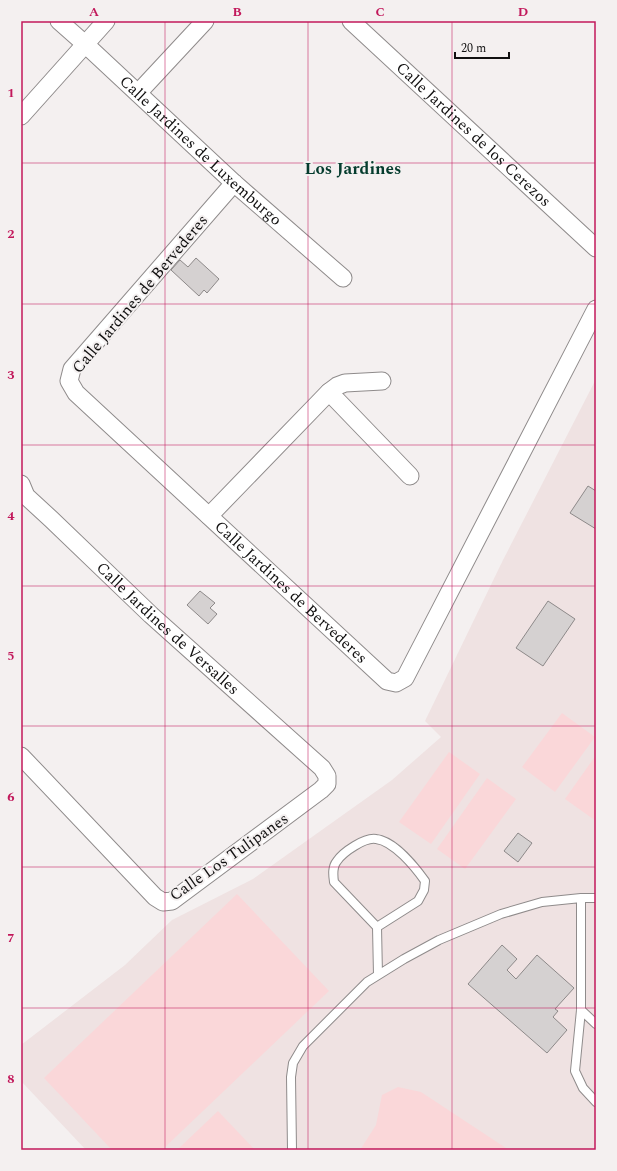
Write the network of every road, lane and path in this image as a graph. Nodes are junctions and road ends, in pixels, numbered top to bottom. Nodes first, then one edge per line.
1 (59, 21) edge
2 (106, 21) edge
3 (205, 21) edge
4 (350, 21) edge
5 (85, 44) junction
6 (138, 93) junction
7 (21, 116) edge
8 (234, 183) junction
9 (596, 248) edge
10 (343, 278) dead end
11 (596, 309) edge
12 (382, 380) dead end
13 (329, 392) junction
14 (410, 476) dead end
15 (21, 484) edge
16 (209, 516) junction
17 (21, 756) edge
18 (322, 768) joint
19 (581, 898) junction
20 (596, 898) edge
21 (378, 927) junction
22 (378, 975) junction
23 (581, 1010) junction
24 (596, 1024) edge
25 (596, 1102) edge
26 (292, 1150) edge

1 - 5 street, Calle Jardines de Luxemburgo
2 - 5 street
3 - 6 street
4 - 9 street, Calle Jardines de los Cerezos
5 - 6 street, Calle Jardines de Luxemburgo
5 - 7 street
6 - 8 street, Calle Jardines de Luxemburgo
8 - 10 street, Calle Jardines de Luxemburgo
8 - 16 street, Calle Jardines de Bervederes
11 - 16 street, Calle Jardines de Bervederes
12 - 13 street
13 - 14 street
13 - 16 street
15 - 18 street, Calle Jardines de Versalles
17 - 18 street, Calle Los Tulipanes
19 - 20 lane
19 - 22 lane
19 - 23 lane
21 - 21 lane
21 - 22 lane
22 - 26 lane
23 - 24 lane
23 - 25 lane

